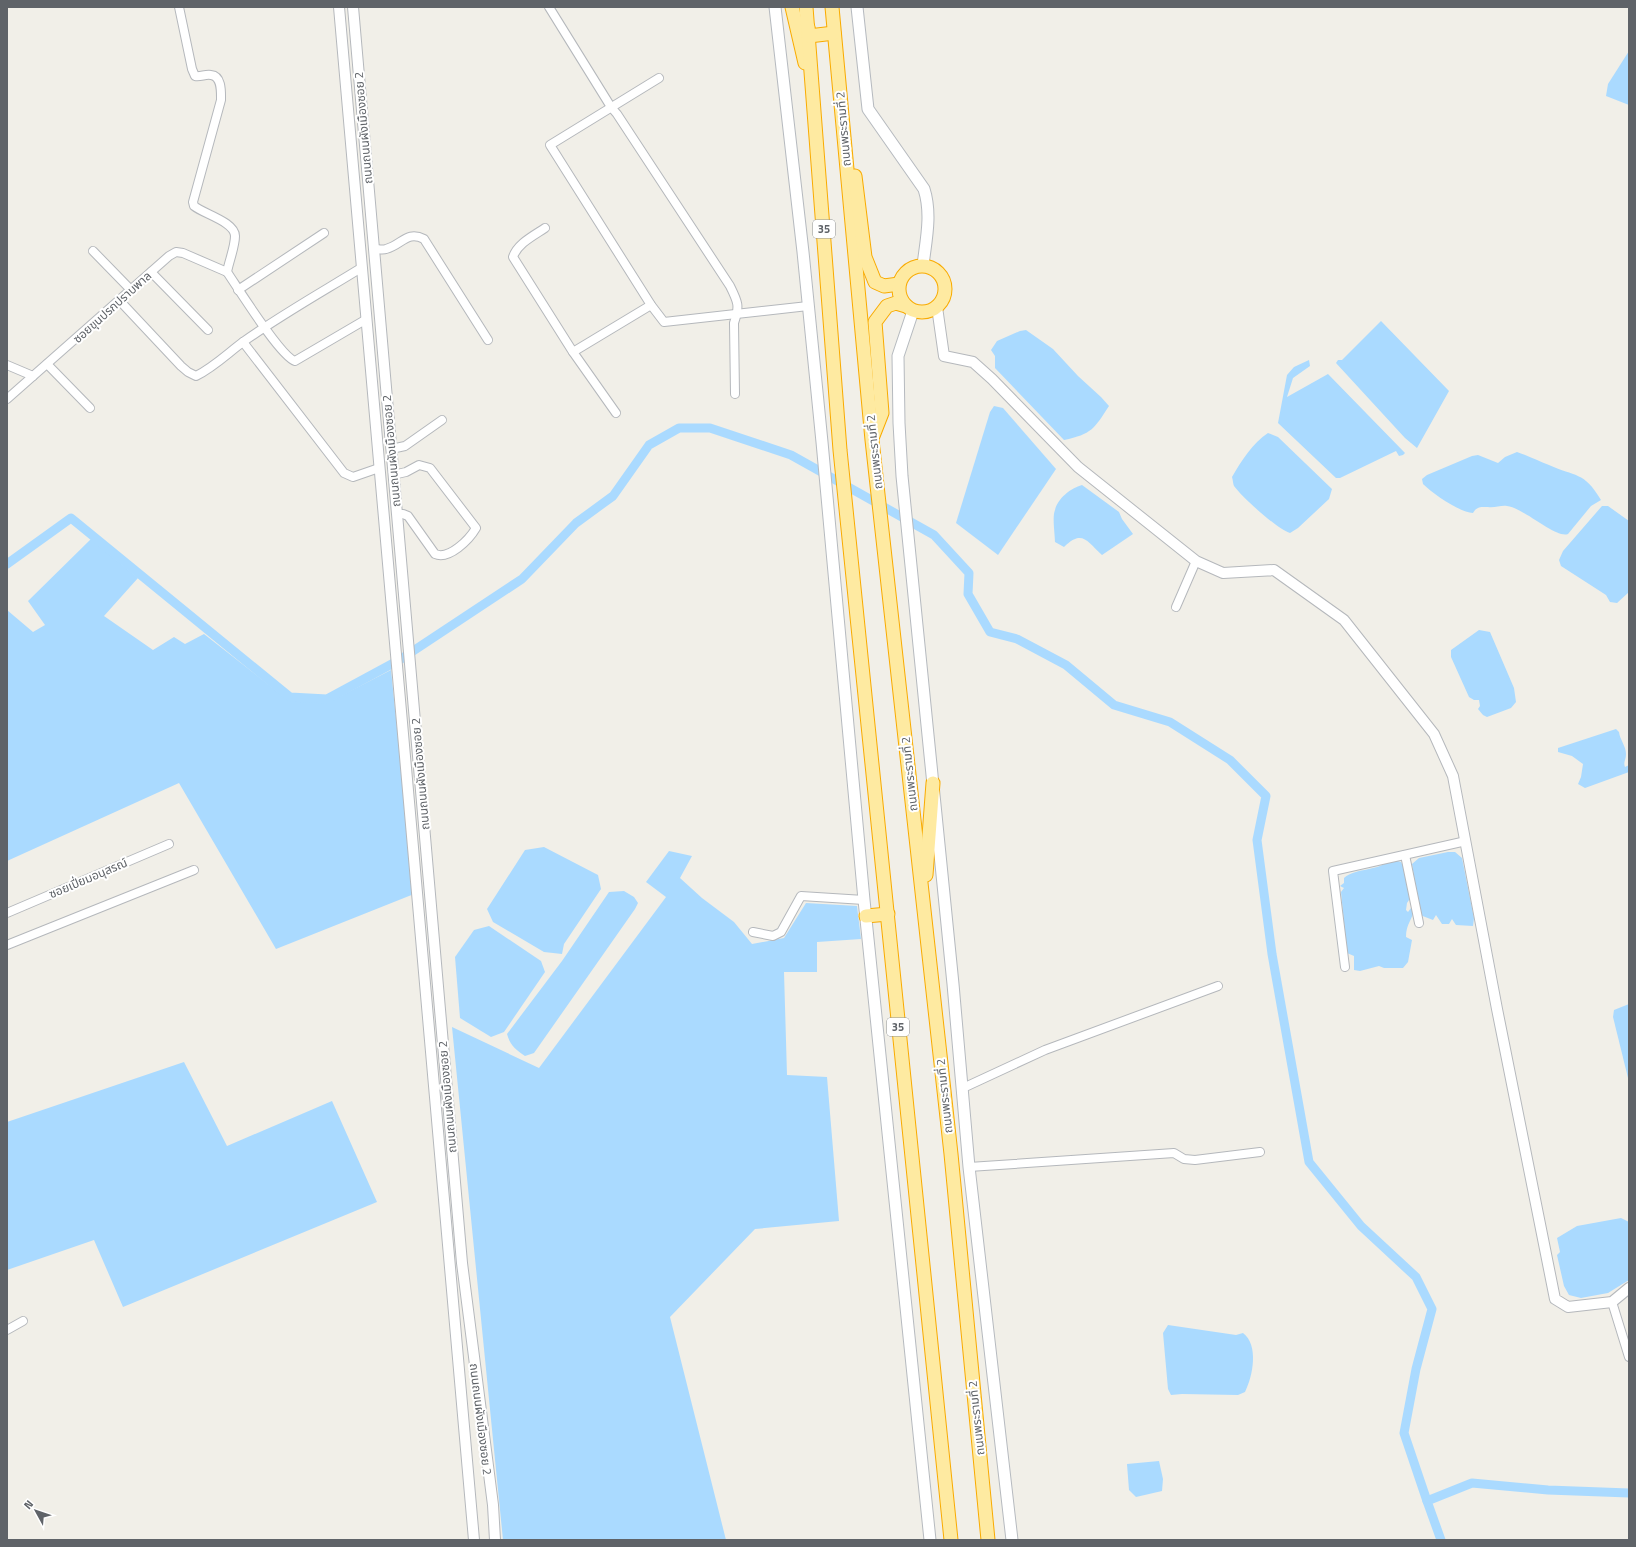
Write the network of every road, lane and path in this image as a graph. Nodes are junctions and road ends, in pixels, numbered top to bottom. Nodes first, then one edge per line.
1 (179, 7) edge
2 (338, 7) edge
3 (353, 7) edge
4 (549, 7) edge
5 (775, 7) edge
6 (792, 7) edge
7 (805, 7) edge
8 (832, 7) edge
9 (857, 7) edge
10 (834, 33) junction
11 (809, 36) junction
12 (659, 78) dead end
13 (815, 106) junction
14 (611, 107) junction
15 (844, 134) junction
16 (545, 228) dead end
17 (324, 233) dead end
18 (374, 249) junction
19 (93, 251) dead end
20 (923, 265) junction
21 (361, 268) junction
22 (151, 272) junction
23 (227, 272) junction
24 (899, 284) junction
25 (130, 290) junction
26 (238, 290) junction
27 (119, 300) junction
28 (652, 304) junction
29 (808, 306) junction
30 (937, 307) junction
31 (910, 308) junction
32 (737, 314) junction
33 (365, 320) junction
34 (264, 327) junction
35 (208, 330) dead end
36 (488, 340) dead end
37 (243, 342) junction
38 (573, 352) junction
39 (47, 364) junction
40 (7, 365) edge
41 (33, 376) junction
42 (735, 394) dead end
43 (7, 399) edge
44 (90, 408) dead end
45 (616, 413) dead end
46 (442, 420) dead end
47 (872, 440) junction
48 (391, 449) junction
49 (379, 468) junction
50 (393, 475) junction
51 (396, 514) junction
52 (1196, 561) junction
53 (1176, 607) dead end
54 (933, 783) junction
55 (1466, 841) junction
56 (169, 844) dead end
57 (1405, 855) junction
58 (194, 870) dead end
59 (864, 900) junction
60 (924, 911) junction
61 (7, 912) edge
62 (888, 914) junction
63 (866, 916) junction
64 (1419, 923) dead end
65 (753, 932) dead end
66 (7, 945) edge
67 (1345, 967) dead end
68 (1218, 986) dead end
69 (963, 1088) junction
70 (1260, 1152) dead end
71 (969, 1167) junction
72 (1629, 1288) edge
73 (1612, 1302) junction
74 (467, 1311) junction
75 (454, 1313) junction
76 (23, 1321) dead end
77 (7, 1330) edge
78 (1629, 1357) edge
79 (474, 1540) edge
80 (494, 1540) edge
81 (930, 1540) edge
82 (951, 1540) edge
83 (988, 1540) edge
84 (1012, 1540) edge

1 - 23 street
2 - 21 street, ถนนถนนผังเมืองซอย 2
3 - 18 street, ถนนถนนผังเมืองซอย 2
4 - 14 street
5 - 29 main road, 35
6 - 13 highway
7 - 11 highway, 35
8 - 10 highway, ถนนพระรามที่ 2 / 35
9 - 20 main road
10 - 11 highway
10 - 15 highway, ถนนพระรามที่ 2 / 35
11 - 13 highway, 35
12 - 14 street
13 - 62 highway, 35
14 - 28 street
14 - 32 street
15 - 24 highway
15 - 47 highway, ถนนพระรามที่ 2 / 35
16 - 38 street
17 - 26 street
18 - 36 street
18 - 48 street, ถนนถนนผังเมืองซอย 2
19 - 25 street
20 - 24 highway
20 - 30 highway
21 - 33 street, ถนนถนนผังเมืองซอย 2
21 - 34 street
22 - 23 street, ซอยขุนปรกปราบพาล
22 - 25 street, ซอยขุนปรกปราบพาล
22 - 35 street
23 - 26 street
24 - 31 highway
25 - 27 street, ซอยขุนปรกปราบพาล
26 - 34 street
27 - 37 street
27 - 39 street, ซอยขุนปรกปราบพาล
28 - 32 street
28 - 38 street
29 - 32 street
29 - 59 main road, 35
30 - 31 highway
30 - 52 street
31 - 47 highway
31 - 54 main road, ถนนพระรามที่ 2
32 - 42 street
33 - 34 street
33 - 49 street, ถนนถนนผังเมืองซอย 2
34 - 37 street
37 - 49 street
38 - 45 street
39 - 41 street, ซอยขุนปรกปราบพาล
39 - 44 street
40 - 41 street
41 - 43 street, ซอยขุนปรกปราบพาล
46 - 48 street
47 - 60 highway, ถนนพระรามที่ 2 / 35
48 - 50 street, ถนนถนนผังเมืองซอย 2
49 - 75 street, ถนนถนนผังเมืองซอย 2
50 - 51 street, ถนนถนนผังเมืองซอย 2
50 - 51 street
51 - 74 street, ถนนถนนผังเมืองซอย 2
52 - 53 street
52 - 55 street
54 - 60 highway
54 - 69 main road, ถนนพระรามที่ 2
55 - 57 street
55 - 73 street
56 - 61 street, ซอยเปี่ยมอนุสรณ์
57 - 64 street
57 - 67 street
58 - 66 street
59 - 63 main road, 35
59 - 65 street
60 - 83 highway, ถนนพระรามที่ 2 / 35
62 - 63 highway
62 - 82 highway, 35
63 - 81 main road, 35
68 - 69 street
69 - 71 main road, ถนนพระรามที่ 2
70 - 71 street
71 - 84 main road, ถนนพระรามที่ 2
72 - 73 street
73 - 78 street
74 - 75 street
74 - 80 street, ถนนถนนผังเมืองซอย 2
75 - 79 street, ถนนถนนผังเมืองซอย 2
76 - 77 street

